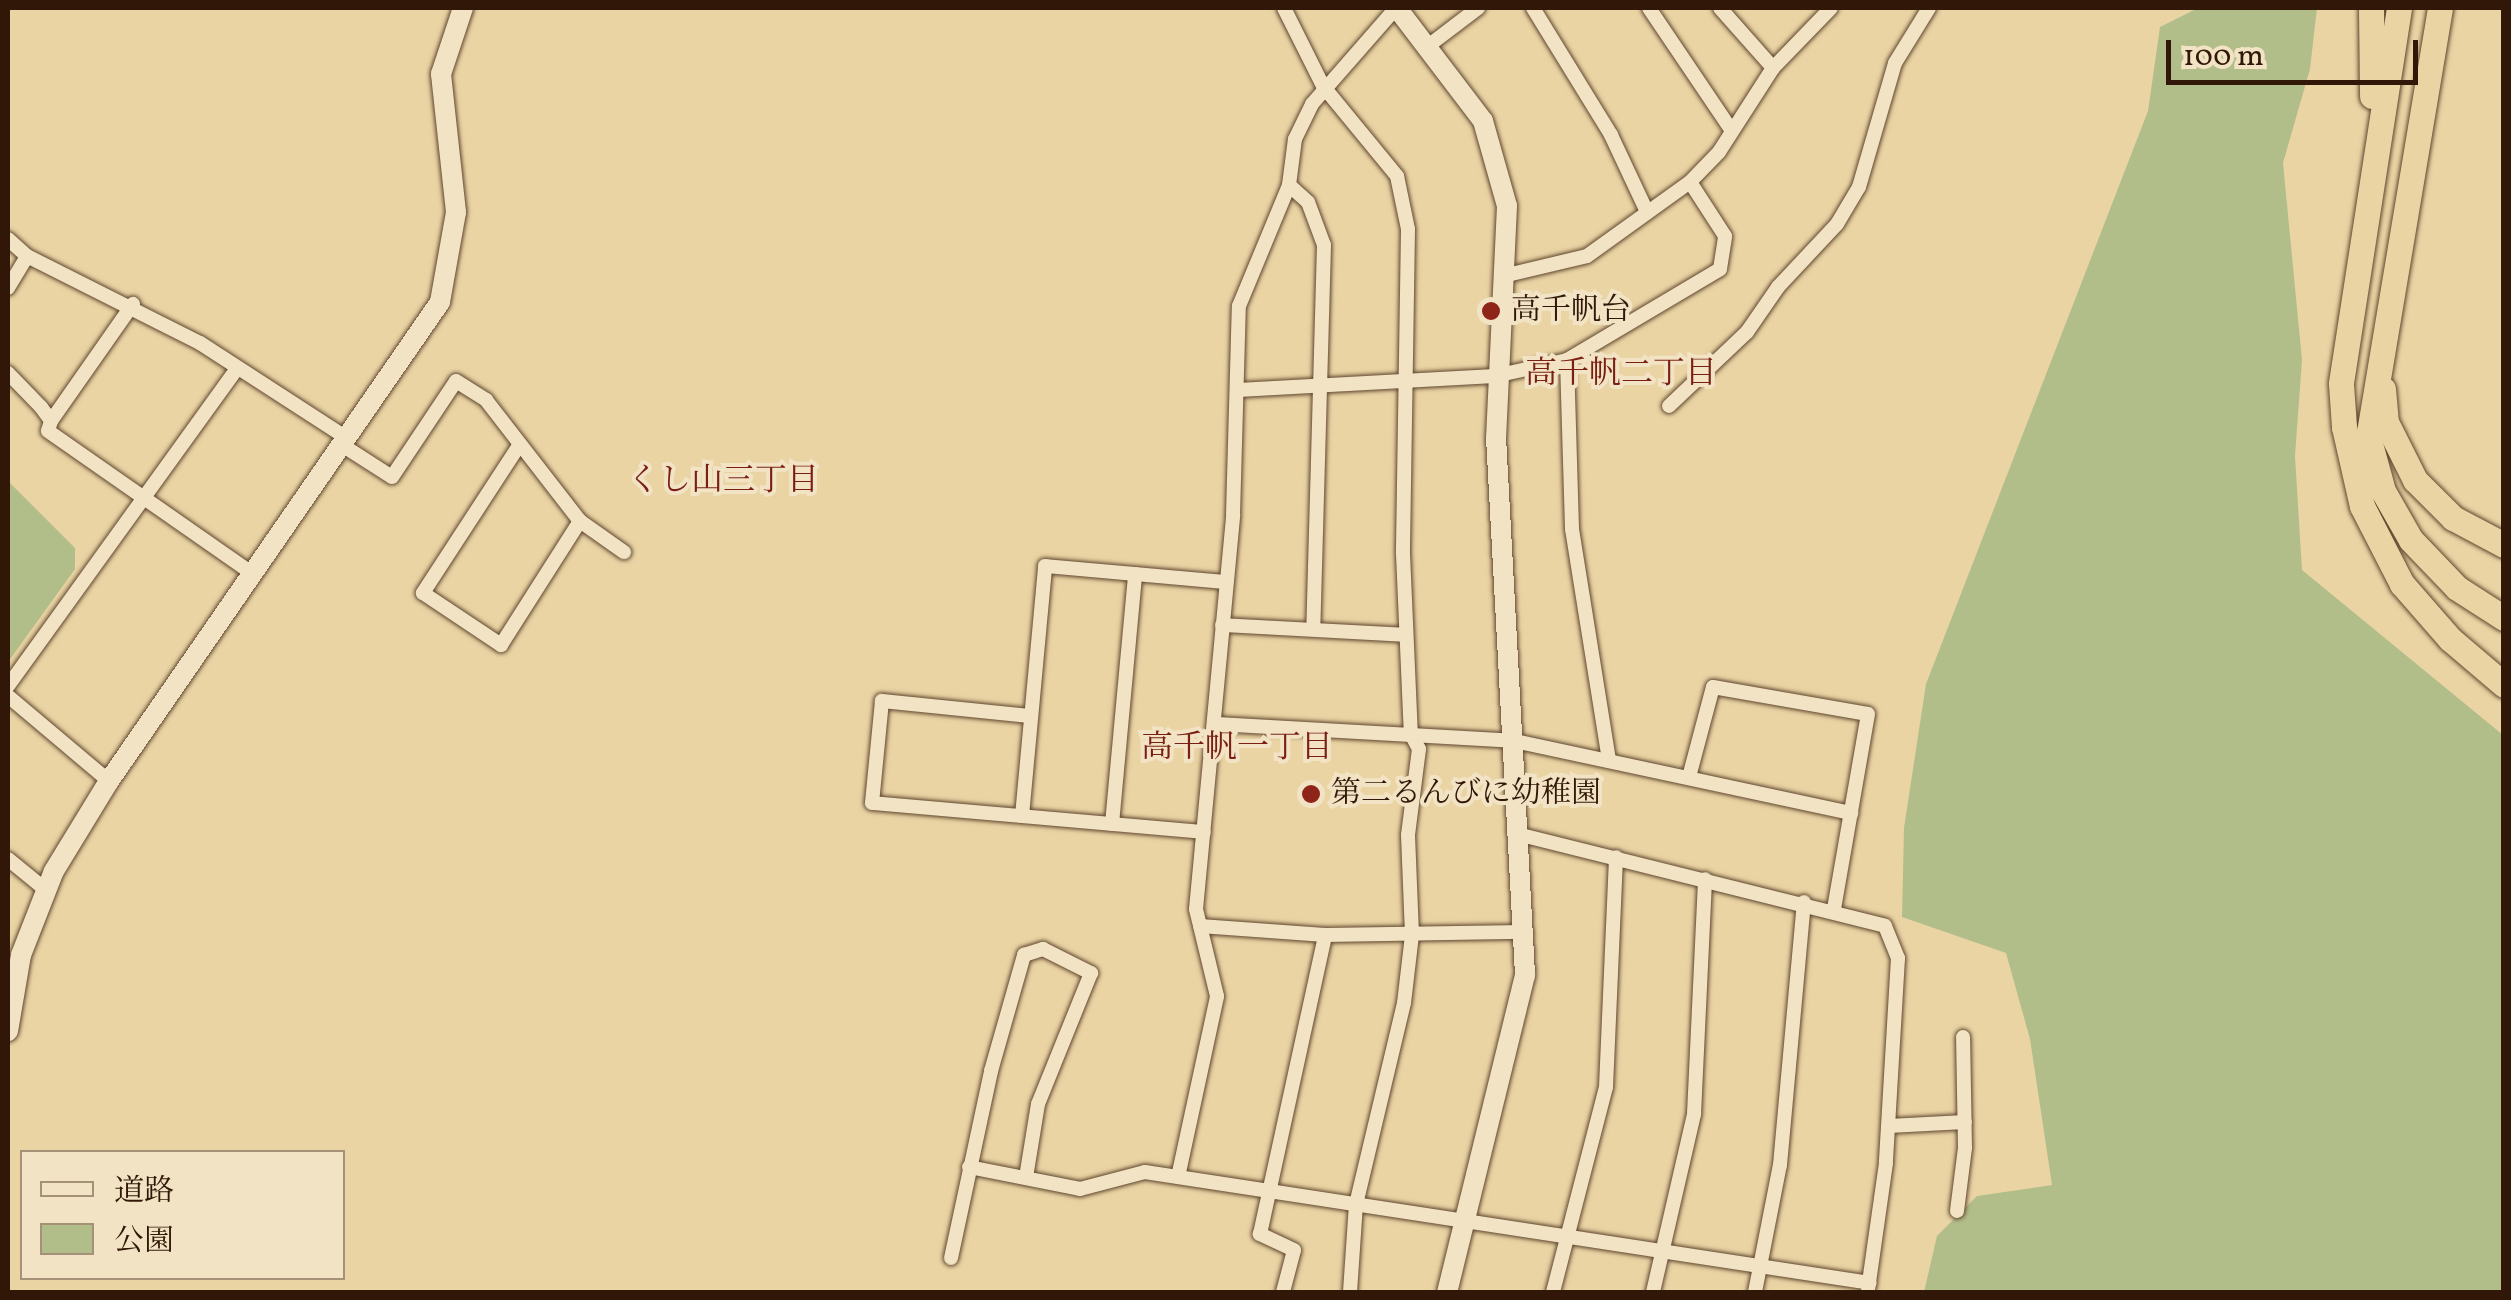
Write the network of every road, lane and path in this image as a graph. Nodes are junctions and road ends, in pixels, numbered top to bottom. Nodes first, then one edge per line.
1 (463, 8) edge
2 (1284, 8) edge
3 (1396, 8) edge
4 (1478, 8) edge
5 (1532, 8) edge
6 (1649, 8) edge
7 (1720, 8) edge
8 (1831, 8) edge
9 (1930, 8) edge
10 (2372, 8) edge
11 (2399, 8) edge
12 (2413, 8) edge
13 (2440, 8) edge
14 (1428, 46) junction
15 (1773, 68) junction
16 (1323, 86) junction
17 (1732, 130) junction
18 (2375, 131) junction
19 (2413, 152) junction
20 (1690, 182) junction
21 (1290, 185) junction
22 (1647, 212) junction
23 (8, 240) edge
24 (27, 256) junction
25 (1502, 276) junction
26 (8, 288) edge
27 (133, 304) junction
28 (2355, 306) junction
29 (2380, 354) junction
30 (1567, 360) junction
31 (237, 368) junction
32 (8, 372) edge
33 (1494, 376) junction
34 (1406, 382) junction
35 (1321, 388) junction
36 (1238, 390) junction
37 (1669, 406) dead end
38 (50, 421) junction
39 (344, 442) junction
40 (520, 444) junction
41 (147, 498) junction
42 (580, 522) junction
43 (2504, 545) edge
44 (624, 552) dead end
45 (253, 574) junction
46 (1134, 574) junction
47 (1226, 582) junction
48 (2504, 618) edge
49 (1222, 625) junction
50 (1313, 629) junction
51 (2504, 634) edge
52 (1406, 636) junction
53 (2504, 685) edge
54 (8, 686) edge
55 (8, 696) edge
56 (1030, 716) junction
57 (1214, 724) junction
58 (1411, 734) junction
59 (1515, 741) junction
60 (1610, 761) junction
61 (1689, 777) junction
62 (109, 780) junction
63 (1851, 812) junction
64 (1022, 816) junction
65 (1112, 824) junction
66 (1204, 832) junction
67 (1520, 836) junction
68 (1616, 856) junction
69 (8, 859) edge
70 (1705, 879) junction
71 (46, 890) junction
72 (1804, 902) junction
73 (1834, 909) junction
74 (1200, 926) junction
75 (1524, 932) junction
76 (1325, 935) junction
77 (1412, 935) junction
78 (8, 1031) edge
79 (1963, 1037) dead end
80 (1965, 1122) junction
81 (1889, 1126) junction
82 (969, 1167) junction
83 (1178, 1176) junction
84 (1026, 1178) junction
85 (1268, 1190) junction
86 (1356, 1204) junction
87 (1957, 1211) dead end
88 (1466, 1222) junction
89 (1568, 1236) junction
90 (1664, 1252) junction
91 (951, 1258) dead end
92 (1762, 1268) junction
93 (1868, 1288) edge
94 (1283, 1292) edge
95 (1350, 1292) edge
96 (1446, 1292) edge
97 (1552, 1292) edge
98 (1653, 1292) edge
99 (1755, 1292) edge

1 - 39 street
2 - 16 street
3 - 14 street
3 - 16 street
4 - 14 street
5 - 22 street
6 - 17 street
7 - 15 street
8 - 15 street
9 - 37 street
10 - 18 highway
11 - 18 highway
12 - 19 highway
13 - 19 highway
14 - 25 street
15 - 17 street
16 - 21 street
16 - 34 street
17 - 20 street
18 - 28 highway
19 - 29 highway
20 - 22 street
20 - 30 street
21 - 35 street
21 - 36 street
22 - 25 street
23 - 24 street
24 - 26 street
24 - 27 street
25 - 33 street
27 - 31 street
27 - 38 street
28 - 51 highway
28 - 53 highway
29 - 43 highway
29 - 48 highway
30 - 33 street
30 - 60 street
31 - 39 street
31 - 41 street
32 - 38 street
33 - 34 street
33 - 59 street
34 - 35 street
34 - 52 street
35 - 36 street
35 - 50 street
36 - 47 street
38 - 41 street
39 - 40 street
39 - 45 street
40 - 42 street
40 - 42 street
41 - 45 street
41 - 54 street
42 - 44 street
45 - 62 street
46 - 47 street
46 - 56 street
46 - 65 street
47 - 49 street
49 - 50 street
49 - 57 street
50 - 52 street
52 - 58 street
55 - 62 street
56 - 64 street
56 - 64 street
57 - 58 street
57 - 66 street
58 - 59 street
58 - 77 street
59 - 60 street
59 - 67 street
60 - 61 street
61 - 63 street
61 - 63 street
62 - 71 street
63 - 73 street
64 - 65 street
65 - 66 street
66 - 74 street
67 - 68 street
67 - 75 street
68 - 70 street
68 - 89 street
69 - 71 street
70 - 72 street
70 - 90 street
71 - 78 street
72 - 73 street
72 - 92 street
73 - 81 street
74 - 76 street
74 - 83 street
75 - 77 street
75 - 88 street
76 - 77 street
76 - 85 street
77 - 86 street
79 - 80 street
80 - 81 street
80 - 87 street
81 - 93 street
82 - 84 street
82 - 84 street
82 - 91 street
83 - 84 street
83 - 85 street
85 - 86 street
85 - 94 street
86 - 88 street
86 - 95 street
88 - 89 street
88 - 96 street
89 - 90 street
89 - 97 street
90 - 92 street
90 - 98 street
92 - 93 street
92 - 99 street

